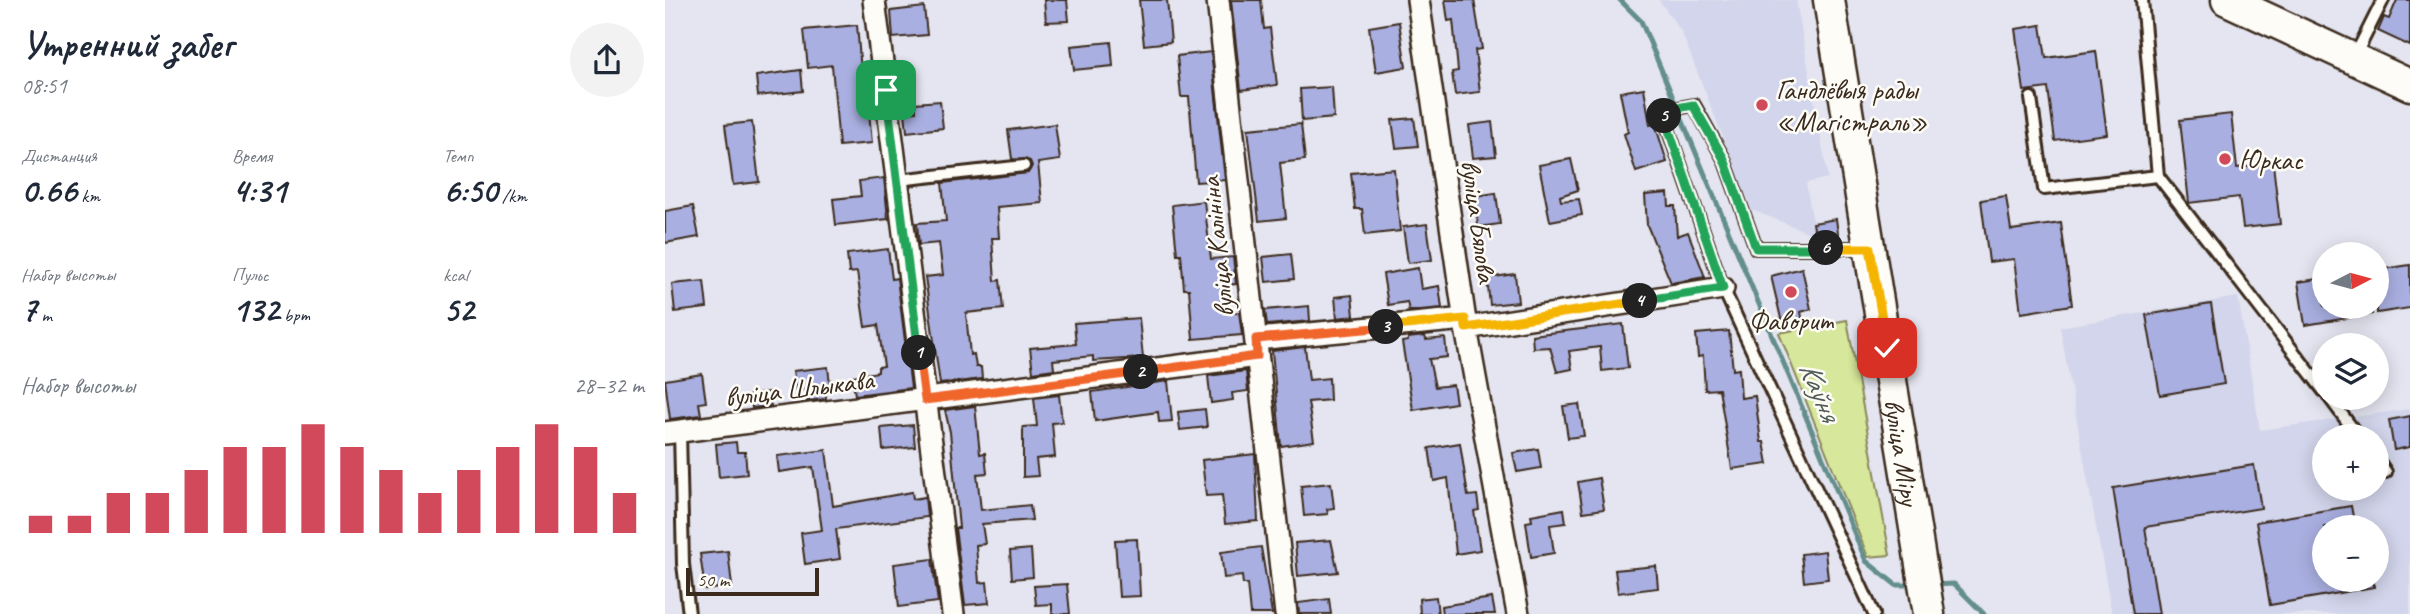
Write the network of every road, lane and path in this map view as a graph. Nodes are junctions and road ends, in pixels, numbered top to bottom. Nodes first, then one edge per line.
1 (874, 0) edge
2 (1219, 0) edge
3 (1418, 0) edge
4 (1829, 0) edge
5 (2142, 0) edge
6 (2227, 0) edge
7 (2383, 0) edge
8 (2353, 59) junction
9 (2410, 85) edge
10 (2031, 98) dead end
11 (1024, 166) dead end
12 (2158, 176) junction
13 (898, 180) junction
14 (1870, 248) junction
15 (1723, 288) junction
16 (1465, 324) junction
17 (1256, 348) junction
18 (2312, 375) edge
19 (925, 400) junction
20 (672, 432) edge
21 (689, 614) edge
22 (953, 614) edge
23 (1286, 614) edge
24 (1518, 614) edge
25 (1874, 614) edge
26 (1929, 614) edge

1 - 13 street
2 - 17 street, вуліца Калініна
3 - 16 street, вуліца Бялова
4 - 14 main road, вуліца Міру
5 - 12 lane
6 - 8 main road
7 - 8 lane
8 - 9 main road
10 - 12 lane
11 - 13 lane
12 - 18 lane
13 - 19 street
14 - 15 lane
14 - 26 main road, вуліца Міру
15 - 16 street
15 - 25 lane
16 - 17 street, вуліца Шлыкава
16 - 24 street, вуліца Бялова
17 - 19 street, вуліца Шлыкава
17 - 23 street, вуліца Калініна
19 - 20 street, вуліца Шлыкава
19 - 22 street
20 - 21 lane, вуліца Шлыкава

